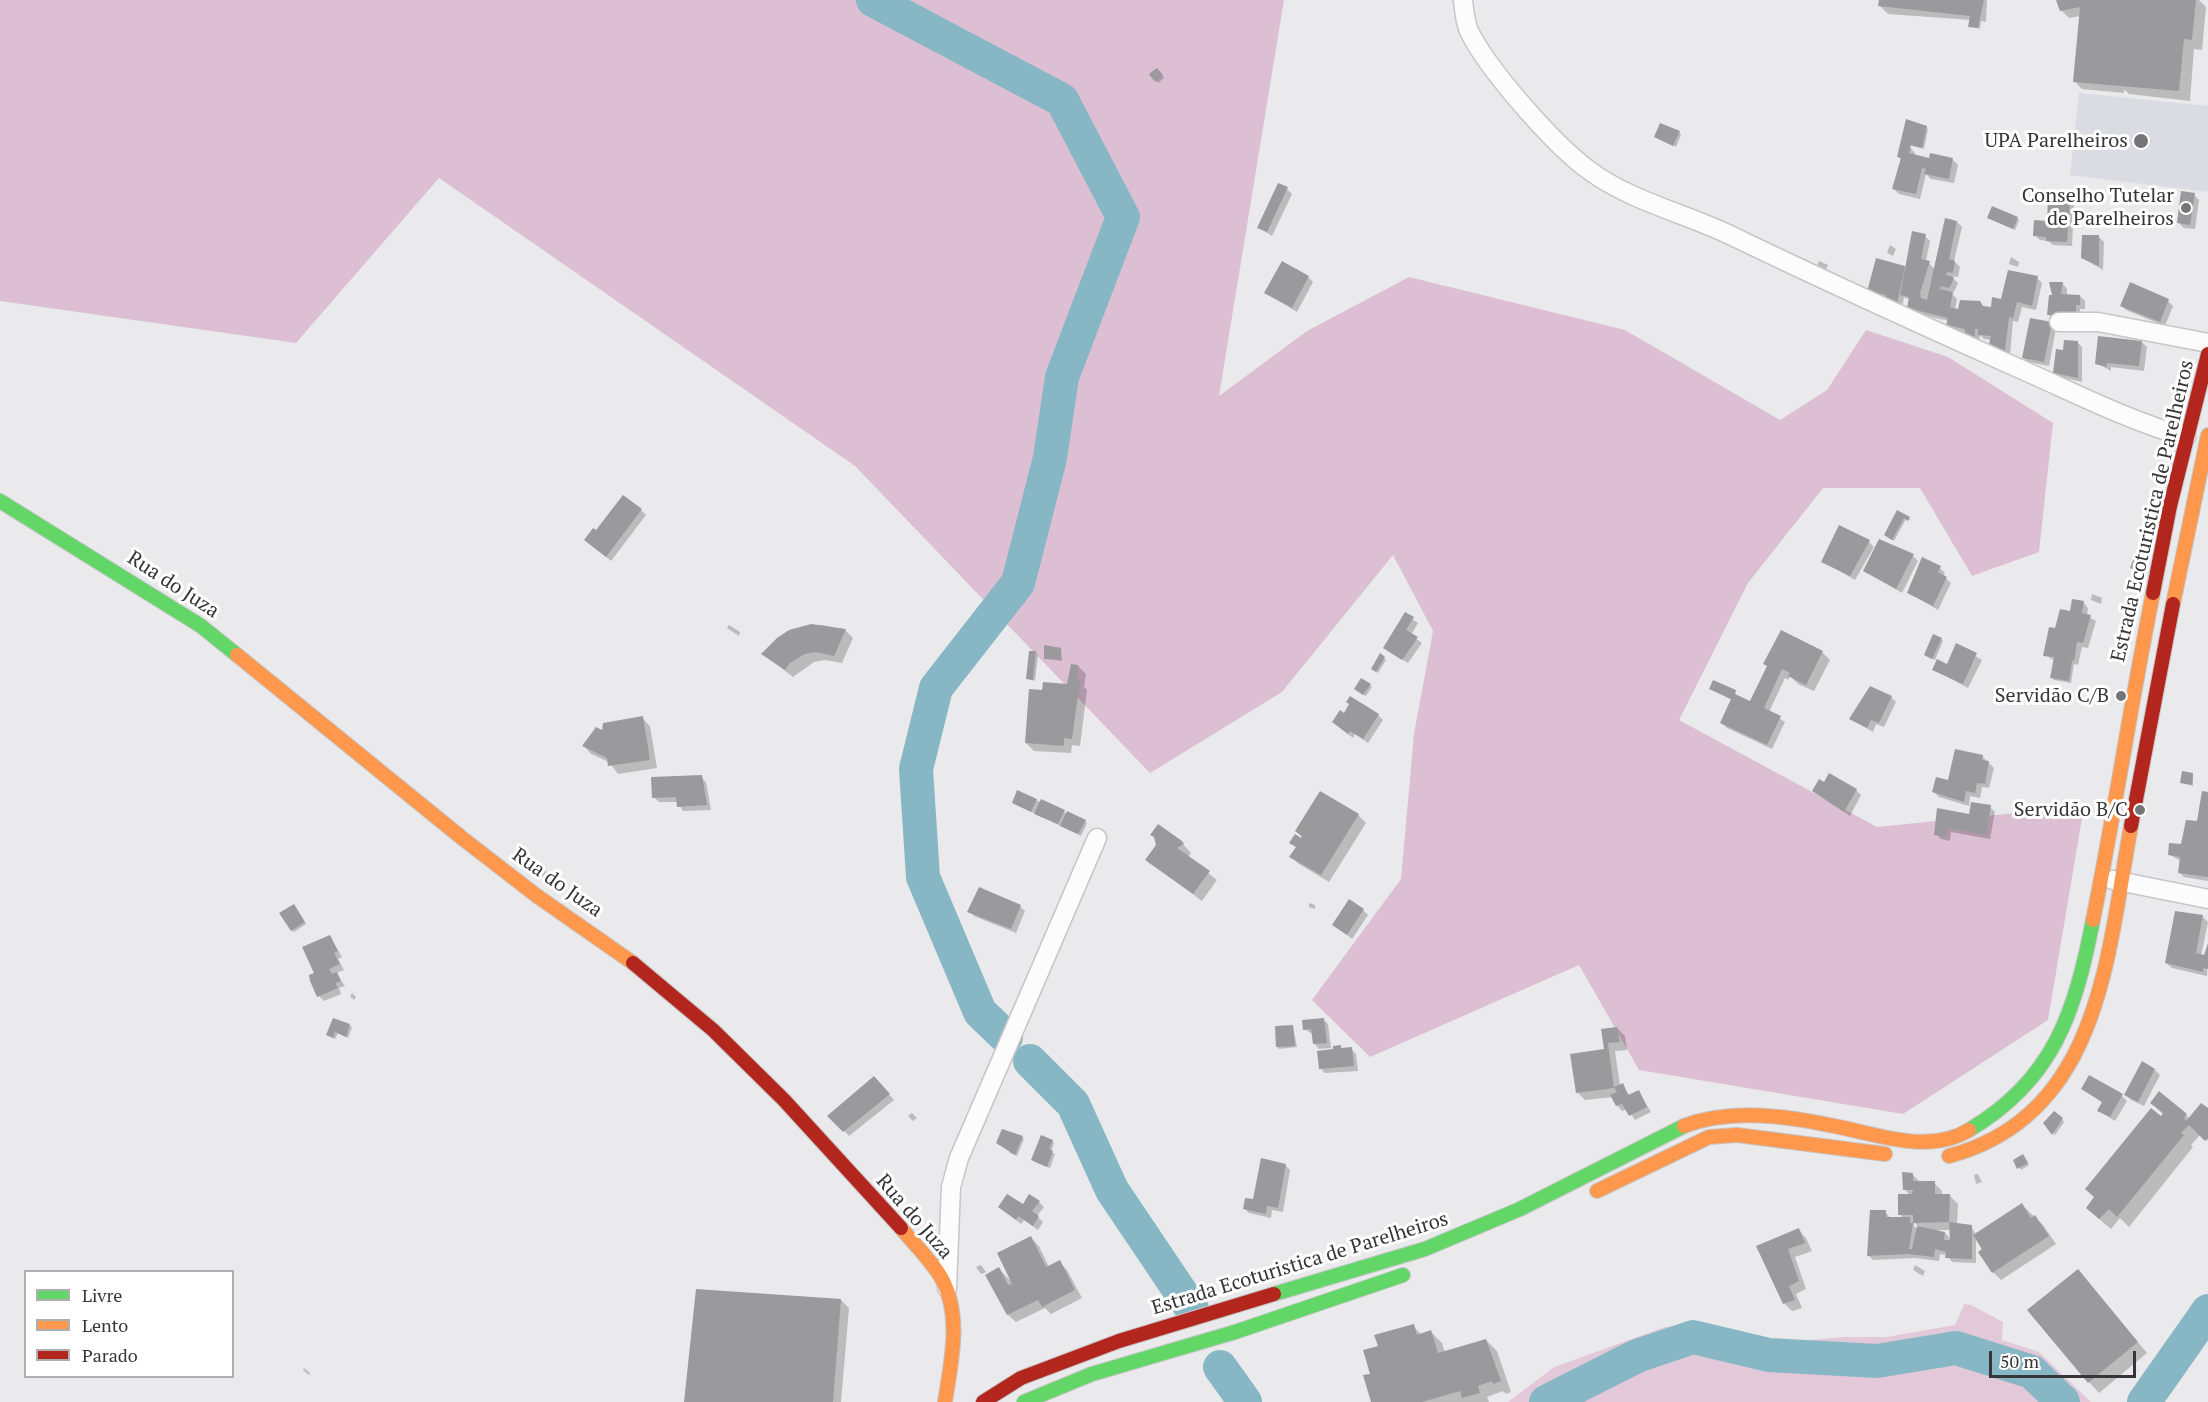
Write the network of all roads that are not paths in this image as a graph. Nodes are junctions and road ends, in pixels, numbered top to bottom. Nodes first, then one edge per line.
1 (1463, 0) edge
2 (2059, 322) dead end
3 (2208, 343) edge
4 (2208, 354) edge
5 (2208, 435) edge
6 (2186, 437) junction
7 (0, 501) edge
8 (2170, 506) junction
9 (2190, 512) junction
10 (1097, 838) dead end
11 (2100, 878) junction
12 (2120, 882) junction
13 (2208, 899) edge
14 (1903, 1156) dead end
15 (1930, 1158) dead end
16 (1580, 1199) dead end
17 (1414, 1271) dead end
18 (946, 1288) junction
19 (945, 1402) edge
20 (983, 1402) edge
21 (1024, 1402) edge

1 - 6 street
2 - 3 street
4 - 6 main road, Estrada Ecoturistica de Parelheiros
5 - 9 main road, Estrada Ecoturistica de Parelheiros
6 - 8 main road, Estrada Ecoturistica de Parelheiros
7 - 18 main road, Rua do Juza
8 - 9 main road
8 - 11 main road, Estrada Ecoturistica de Parelheiros
9 - 12 main road, Estrada Ecoturistica de Parelheiros
10 - 18 street
11 - 12 street
11 - 20 main road, Estrada Ecoturistica de Parelheiros
12 - 13 street
12 - 15 main road, Estrada Ecoturistica de Parelheiros
14 - 16 main road
17 - 21 main road, Estrada Ecoturistica de Parelheiros
18 - 19 main road, Rua do Juza

